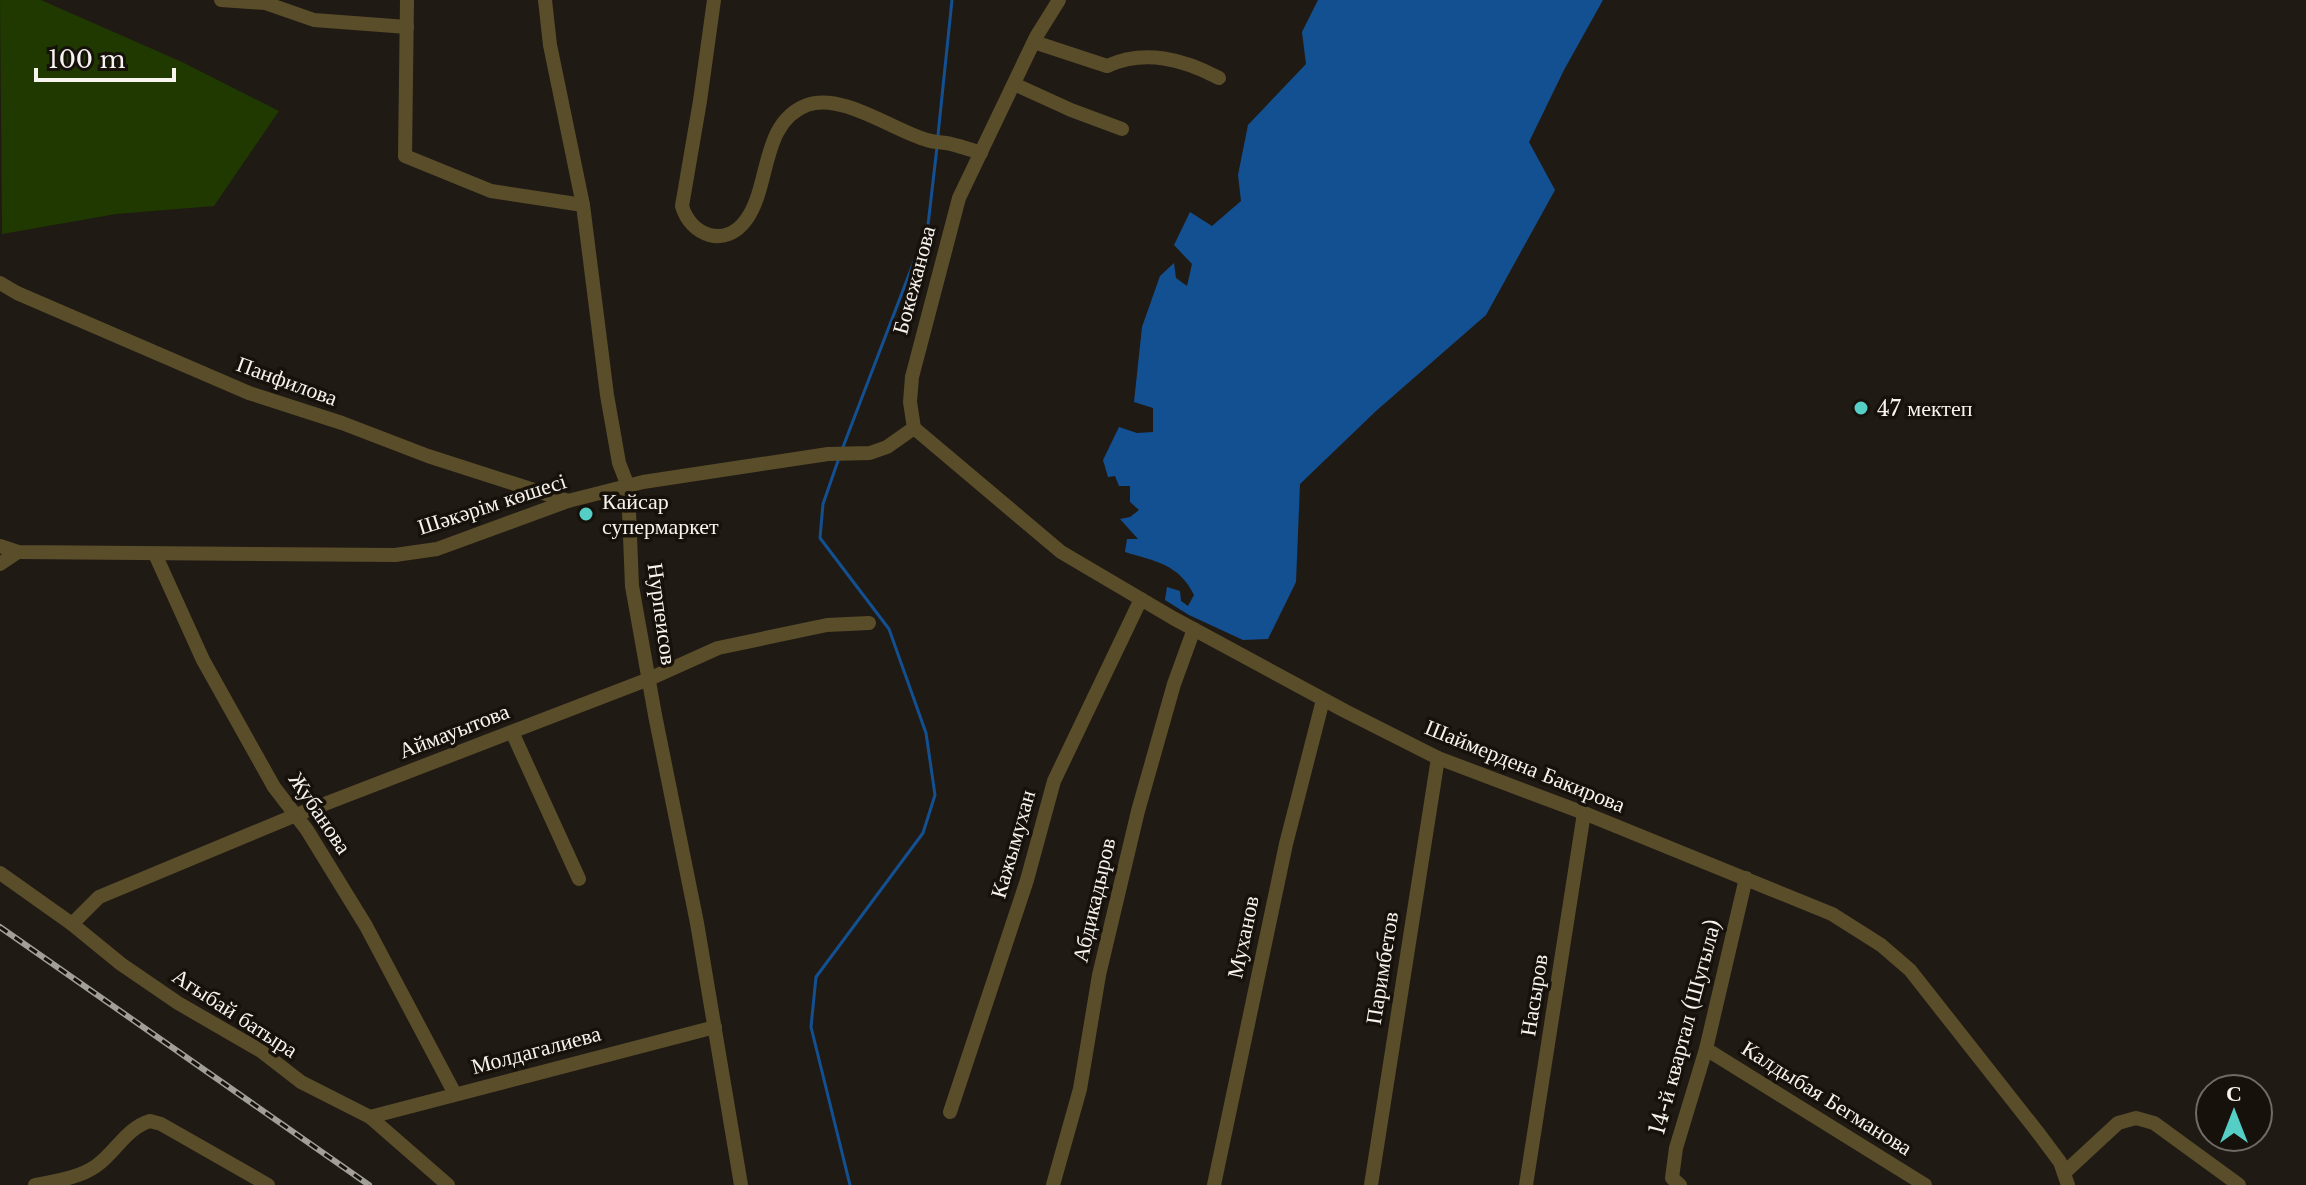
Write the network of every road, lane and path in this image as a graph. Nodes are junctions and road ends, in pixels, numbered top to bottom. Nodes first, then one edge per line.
1 (221, 0) edge
2 (407, 0) edge
3 (545, 0) edge
4 (699, 0) edge
5 (712, 0) edge
6 (1059, 0) edge
7 (407, 27) junction
8 (1034, 42) junction
9 (1219, 78) dead end
10 (1014, 84) junction
11 (1122, 129) dead end
12 (981, 153) junction
13 (583, 205) junction
14 (0, 283) edge
15 (914, 428) junction
16 (628, 486) junction
17 (568, 501) junction
18 (0, 546) edge
19 (18, 552) junction
20 (155, 554) junction
21 (0, 564) edge
22 (1141, 599) junction
23 (869, 623) dead end
24 (1194, 629) junction
25 (649, 679) junction
26 (1323, 700) junction
27 (512, 732) junction
28 (1438, 758) junction
29 (1584, 813) junction
30 (296, 815) junction
31 (0, 873) edge
32 (1746, 878) junction
33 (579, 879) dead end
34 (72, 924) junction
35 (715, 1027) junction
36 (1706, 1049) junction
37 (455, 1094) junction
38 (950, 1112) dead end
39 (370, 1117) junction
40 (2066, 1179) edge
41 (35, 1185) edge
42 (268, 1185) edge
43 (448, 1185) edge
44 (741, 1185) edge
45 (1053, 1185) edge
46 (1214, 1185) edge
47 (1371, 1185) edge
48 (1526, 1185) edge
49 (1680, 1185) edge
50 (1925, 1185) edge
51 (2239, 1185) edge

1 - 7 street
2 - 7 street
3 - 13 street, Нурпеисов
4 - 5 street
5 - 12 street
6 - 8 street, Бокежанова
7 - 13 street
8 - 9 street
8 - 10 street, Бокежанова
10 - 11 street
10 - 12 street, Бокежанова
12 - 15 street, Бокежанова
13 - 16 street, Нурпеисов
14 - 17 street, Панфилова
15 - 16 street, Шәкәрім көшесі
15 - 22 street, Шаймердена Бакирова
16 - 17 street, Шәкәрім көшесі
16 - 25 street, Нурпеисов
17 - 20 street, Шәкәрім көшесі
18 - 19 street, Шәкәрім көшесі
19 - 20 street, Шәкәрім көшесі
19 - 21 street
20 - 30 street, Жубанова
22 - 24 street, Шаймердена Бакирова
22 - 38 street, Кажымухан
23 - 25 street, Аймауытова
24 - 26 street, Шаймердена Бакирова
24 - 45 street, Абдикадыров
25 - 27 street, Аймауытова
25 - 35 street, Нурпеисов
26 - 28 street, Шаймердена Бакирова
26 - 46 street, Муханов
27 - 30 street, Аймауытова
27 - 33 street
28 - 29 street, Шаймердена Бакирова
28 - 47 street, Паримбетов
29 - 32 street, Шаймердена Бакирова
29 - 48 street, Насыров
30 - 34 street, Аймауытова
30 - 37 street, Жубанова
31 - 34 street, Агыбай батыра
32 - 36 street, 14-й квартал (Шугыла)
32 - 40 street, Шаймердена Бакирова
34 - 39 street, Агыбай батыра
35 - 37 street, Молдагалиева
35 - 44 street, Нурпеисов
36 - 49 street, 14-й квартал (Шугыла)
36 - 50 street, Калдыбая Бегманова
37 - 39 street, Молдагалиева
39 - 43 street, Агыбай батыра
40 - 51 street
41 - 42 street

